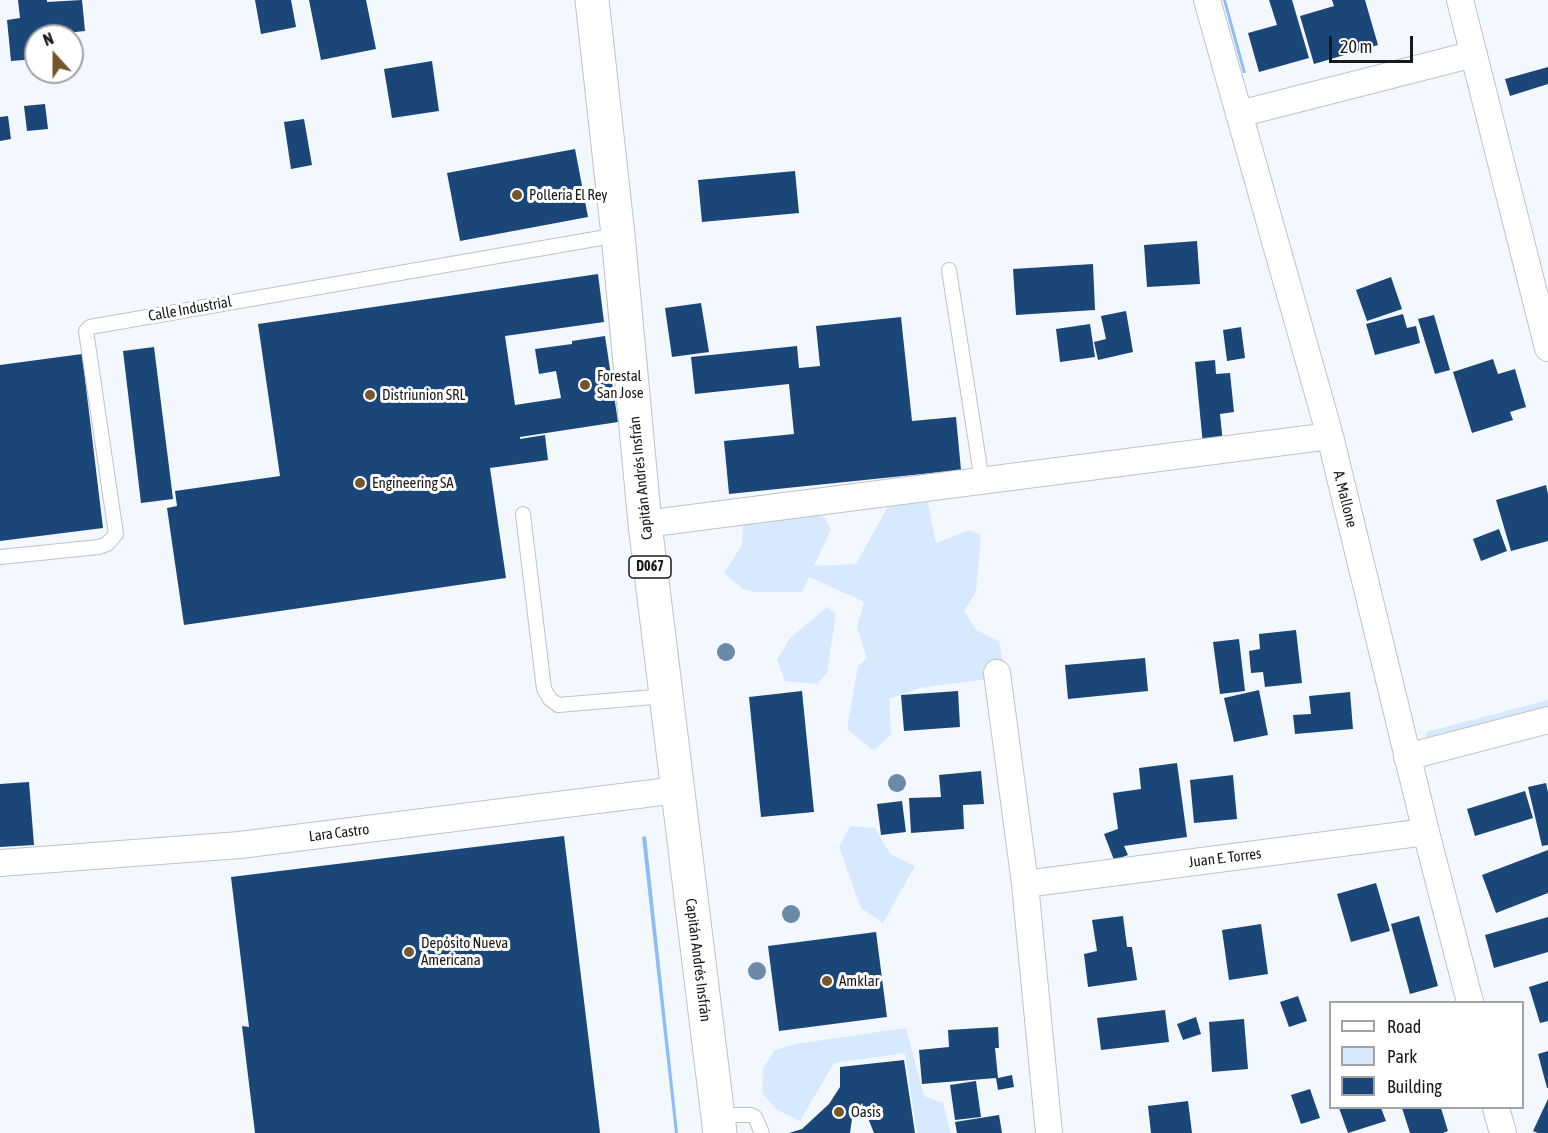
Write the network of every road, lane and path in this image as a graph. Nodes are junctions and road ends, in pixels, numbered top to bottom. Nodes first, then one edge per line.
1 (592, 0) edge
2 (1207, 0) edge
3 (1460, 0) edge
4 (1473, 54) junction
5 (1239, 114) junction
6 (618, 235) junction
7 (950, 270) dead end
8 (1548, 348) edge
9 (1330, 436) junction
10 (982, 481) junction
11 (523, 514) dead end
12 (645, 524) junction
13 (0, 557) edge
14 (997, 673) dead end
15 (666, 696) junction
16 (1548, 720) edge
17 (1407, 757) junction
18 (677, 790) junction
19 (1426, 832) junction
20 (0, 864) edge
21 (1025, 884) junction
22 (1470, 1001) edge
23 (1497, 1109) edge
24 (719, 1124) edge
25 (762, 1133) edge
26 (1049, 1133) edge
27 (1503, 1133) edge

1 - 6 main road, Capitán Andrés Insfrán / D067
2 - 5 street, A. Mallone
3 - 4 street
4 - 5 street
4 - 8 street
5 - 9 street, A. Mallone
6 - 12 main road, Capitán Andrés Insfrán / D067
6 - 13 lane, Calle Industrial
7 - 10 lane
9 - 10 street
9 - 17 street, A. Mallone
10 - 12 street
11 - 15 lane
12 - 15 main road, Capitán Andrés Insfrán / D067
14 - 21 street
15 - 18 main road, Capitán Andrés Insfrán / D067
16 - 17 street
17 - 19 street, A. Mallone
18 - 20 street, Lara Castro
18 - 24 main road, Capitán Andrés Insfrán / D067
19 - 21 street, Juan E. Torres
19 - 22 street, A. Mallone
21 - 26 street
23 - 27 street
24 - 25 lane

